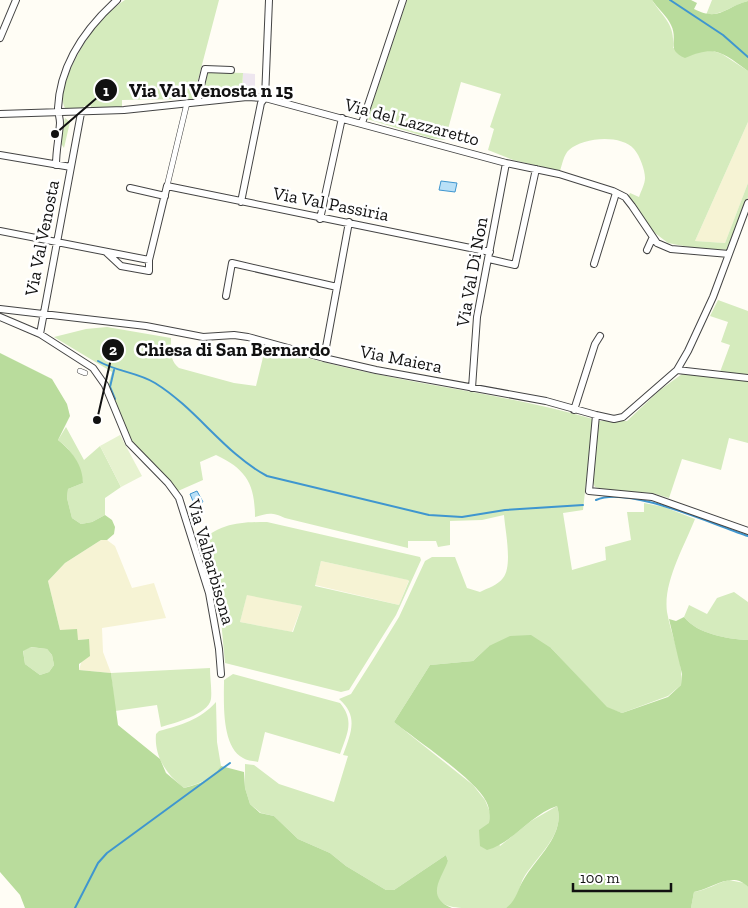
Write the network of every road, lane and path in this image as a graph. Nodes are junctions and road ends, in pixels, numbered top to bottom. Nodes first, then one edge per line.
1 (16, 0) edge
2 (117, 0) edge
3 (269, 0) edge
4 (403, 0) edge
5 (0, 38) edge
6 (231, 70) dead end
7 (265, 98) junction
8 (197, 102) junction
9 (187, 103) junction
10 (58, 113) junction
11 (81, 113) junction
12 (0, 114) edge
13 (342, 118) junction
14 (362, 123) junction
15 (0, 155) edge
16 (506, 163) junction
17 (56, 165) junction
18 (71, 167) junction
19 (536, 169) junction
20 (167, 186) junction
21 (130, 188) dead end
22 (616, 193) junction
23 (165, 196) junction
24 (241, 202) junction
25 (748, 203) edge
26 (320, 219) junction
27 (349, 222) junction
28 (0, 231) edge
29 (652, 239) junction
30 (56, 243) junction
31 (647, 250) dead end
32 (106, 252) junction
33 (729, 254) junction
34 (489, 256) junction
35 (149, 260) junction
36 (594, 264) dead end
37 (337, 287) junction
38 (226, 296) dead end
39 (0, 309) edge
40 (44, 314) junction
41 (0, 316) edge
42 (40, 334) junction
43 (600, 336) dead end
44 (324, 358) junction
45 (677, 370) junction
46 (748, 378) edge
47 (472, 388) junction
48 (574, 410) junction
49 (596, 415) junction
50 (748, 531) edge
51 (221, 674) dead end

1 - 5 street
2 - 10 street, Via Val Venosta
3 - 7 street
4 - 14 street
6 - 8 street
7 - 8 street, Via del Lazzaretto
7 - 13 street, Via del Lazzaretto
7 - 24 street
8 - 9 street, Via del Lazzaretto
9 - 11 street, Via del Lazzaretto
9 - 20 street
10 - 11 street, Via del Lazzaretto
10 - 12 street, Via del Lazzaretto
10 - 17 street, Via Val Venosta
11 - 18 street, Via Val Venosta
13 - 14 street, Via del Lazzaretto
13 - 26 street
14 - 16 street, Via del Lazzaretto
15 - 17 street, Via Val Venosta
16 - 19 street, Via del Lazzaretto
16 - 34 street, Via Val Di Non
17 - 18 street, Via Val Venosta
18 - 30 street, Via Val Venosta
19 - 22 street, Via del Lazzaretto
19 - 34 street, Via Val Passiria
20 - 23 street
20 - 24 street, Via Val Passiria
21 - 23 street
22 - 29 street, Via del Lazzaretto
22 - 36 street
23 - 35 street
24 - 26 street, Via Val Passiria
25 - 33 street, Via Maiera
26 - 27 street, Via Val Passiria
27 - 34 street, Via Val Passiria
27 - 37 street
28 - 30 street
29 - 31 street
29 - 33 street
30 - 32 street
30 - 40 street, Via Val Venosta
32 - 35 street
32 - 35 street
33 - 45 street, Via Maiera
34 - 47 street, Via Val Di Non
37 - 38 street
37 - 44 street
39 - 40 street, Via Maiera
40 - 42 street, Via Val Venosta
40 - 44 street, Via Maiera
41 - 42 street, Via Valbarbisona
42 - 51 street, Via Valbarbisona
43 - 48 street
44 - 47 street, Via Maiera
45 - 46 street
45 - 49 street, Via Maiera
47 - 48 street, Via Maiera
48 - 49 street, Via Maiera
49 - 50 street

